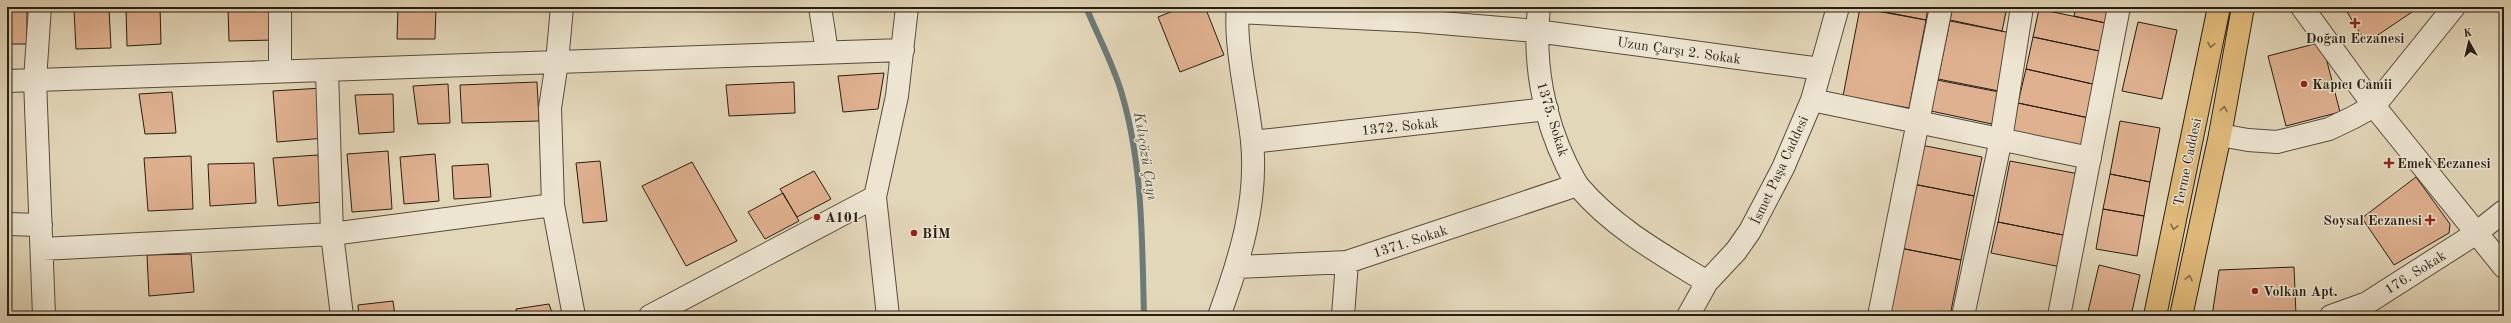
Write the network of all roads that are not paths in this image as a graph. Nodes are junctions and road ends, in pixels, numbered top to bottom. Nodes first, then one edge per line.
1 (40, 7) edge
2 (280, 7) edge
3 (562, 7) edge
4 (820, 7) edge
5 (907, 7) edge
6 (1539, 7) edge
7 (1838, 7) edge
8 (1941, 7) edge
9 (2022, 7) edge
10 (2119, 7) edge
11 (2219, 7) edge
12 (2243, 7) edge
13 (2302, 7) edge
14 (2454, 7) edge
15 (1237, 9) edge
16 (1418, 14) edge
17 (1536, 31) junction
18 (903, 50) junction
19 (826, 52) junction
20 (557, 62) junction
21 (1821, 69) junction
22 (326, 70) junction
23 (280, 71) junction
24 (35, 80) junction
25 (7, 81) edge
26 (1812, 100) junction
27 (2374, 106) junction
28 (1547, 109) junction
29 (1917, 121) junction
30 (2220, 135) junction
31 (2000, 139) junction
32 (1252, 142) junction
33 (2090, 158) junction
34 (1578, 185) junction
35 (874, 197) junction
36 (553, 205) junction
37 (2504, 211) edge
38 (7, 224) edge
39 (41, 225) junction
40 (332, 234) junction
41 (2475, 234) junction
42 (42, 250) junction
43 (1347, 262) junction
44 (1237, 267) junction
45 (2504, 267) edge
46 (1708, 282) junction
47 (2345, 314) edge
48 (44, 316) edge
49 (342, 316) edge
50 (574, 316) edge
51 (650, 316) edge
52 (888, 316) edge
53 (1219, 316) edge
54 (1343, 316) edge
55 (1688, 316) edge
56 (1879, 316) edge
57 (1963, 316) edge
58 (2059, 316) edge
59 (2155, 316) edge
60 (2181, 316) edge

1 - 24 street
2 - 23 street
3 - 20 street
4 - 19 street
5 - 18 street
6 - 17 street, 1375. Sokak
7 - 21 street, İsmet Paşa Caddesi
8 - 29 street
9 - 31 street
10 - 33 street
11 -> 59 main road, Terme Caddesi
30 -> 12 main road, Terme Caddesi
13 - 27 street
14 - 27 street
15 - 16 street, Uzun Çarşı 2. Sokak
15 - 32 street
16 - 17 street, Uzun Çarşı 2. Sokak
17 - 21 street, Uzun Çarşı 2. Sokak
17 - 28 street, 1375. Sokak
18 - 19 street
18 - 35 street
19 - 20 street
20 - 22 street
20 - 36 street
21 - 26 street, İsmet Paşa Caddesi
22 - 23 street
22 - 40 street
23 - 24 street
24 - 25 street
24 - 39 street
26 - 29 street
26 - 46 street, İsmet Paşa Caddesi
27 - 30 street
27 - 41 street
28 - 32 street, 1372. Sokak
28 - 34 street, 1375. Sokak
29 - 31 street
29 - 56 street
60 -> 30 main road, Terme Caddesi
31 - 33 street
31 - 57 street
32 - 44 street
33 - 58 street
34 - 43 street, 1371. Sokak
34 - 46 street, 1375. Sokak
35 - 51 street
35 - 52 street
36 - 40 street
36 - 50 street
37 - 41 street, 176. Sokak
38 - 39 street
39 - 42 street
40 - 42 street
40 - 49 street
41 - 45 street
41 - 47 street, 176. Sokak
42 - 48 street
43 - 44 street, 1371. Sokak
43 - 54 street
44 - 53 street
46 - 55 street, İsmet Paşa Caddesi

